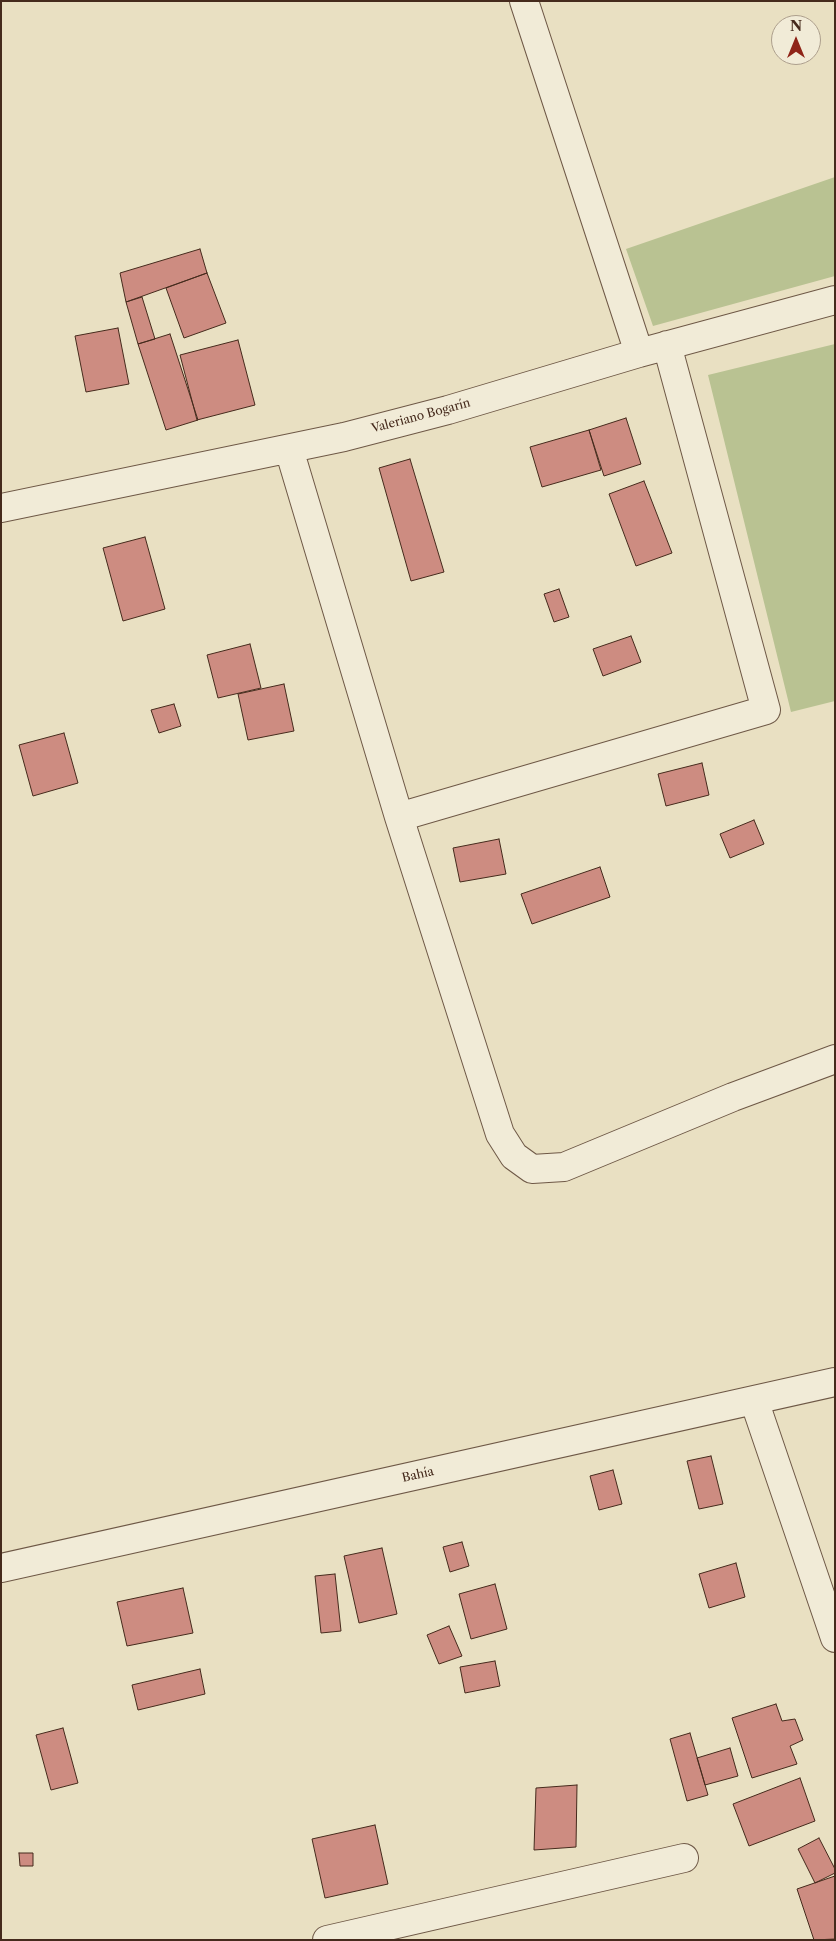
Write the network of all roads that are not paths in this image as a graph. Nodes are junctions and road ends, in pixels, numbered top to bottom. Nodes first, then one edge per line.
1 (524, 1) edge
2 (835, 300) edge
3 (667, 345) junction
4 (639, 353) junction
5 (289, 449) junction
6 (1, 508) edge
7 (399, 817) junction
8 (835, 1059) edge
9 (835, 1382) edge
10 (754, 1400) junction
11 (1, 1568) edge
12 (835, 1638) edge
13 (684, 1858) dead end
14 (338, 1939) edge

1 - 4 street
2 - 3 street, Valeriano Bogarín
3 - 4 street, Valeriano Bogarín
3 - 7 street
4 - 5 street, Valeriano Bogarín
5 - 6 street, Valeriano Bogarín
5 - 7 street
7 - 8 street
9 - 10 street, Bahía
10 - 11 street, Bahía
10 - 12 street
13 - 14 street

